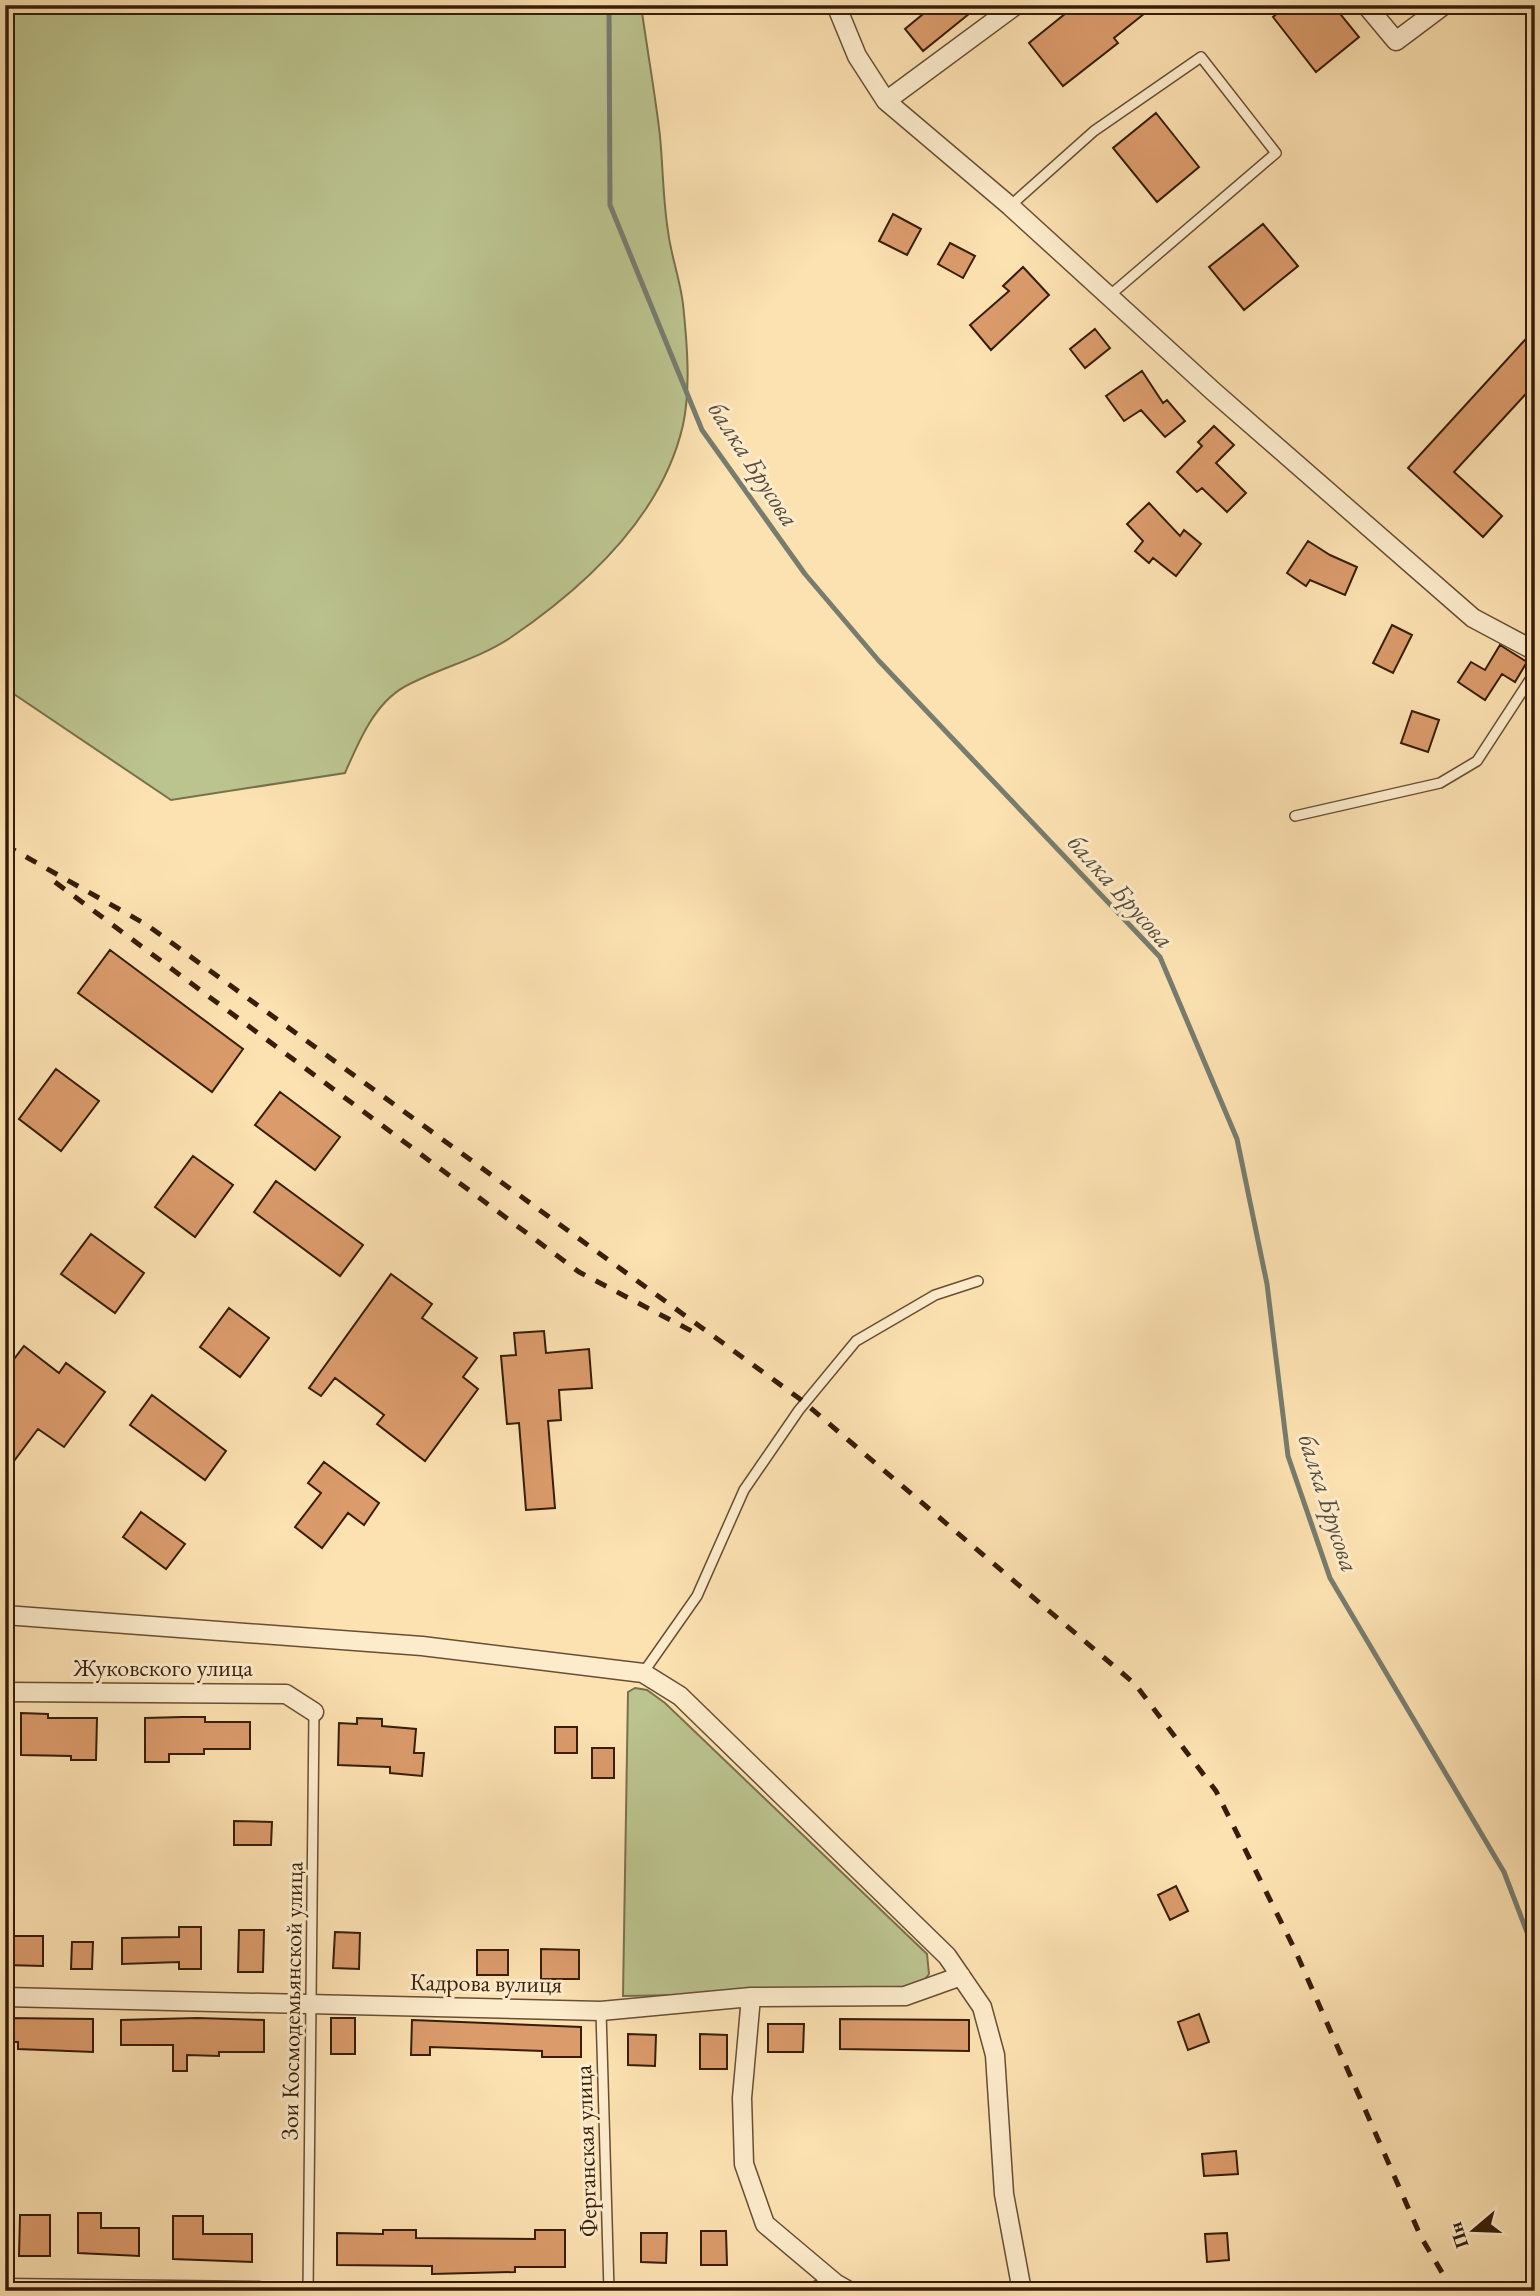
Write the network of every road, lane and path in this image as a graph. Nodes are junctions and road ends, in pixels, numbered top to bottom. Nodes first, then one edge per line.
1 (836, 5) edge
2 (1016, 5) edge
3 (1366, 5) edge
4 (1444, 5) edge
5 (886, 101) junction
6 (1010, 206) junction
7 (1109, 296) junction
8 (1535, 651) edge
9 (1535, 672) edge
10 (1295, 816) dead end
11 (978, 1281) dead end
12 (5, 1615) edge
13 (643, 1673) junction
14 (5, 1692) edge
15 (314, 1712) joint
16 (961, 1976) junction
17 (5, 1997) edge
18 (751, 1997) junction
19 (311, 2004) junction
20 (601, 2011) junction
21 (842, 2287) edge
22 (5, 2288) edge
23 (259, 2291) edge
24 (308, 2291) edge
25 (609, 2291) edge
26 (816, 2291) edge
27 (1022, 2291) edge

1 - 5 street
2 - 5 street
3 - 4 street
5 - 6 street
6 - 7 street
6 - 7 lane
7 - 8 street
9 - 10 lane
11 - 13 lane
12 - 13 street
13 - 16 street
14 - 15 street, Жуковского улица
15 - 19 lane, Зои Космодемьянской улица
16 - 18 street, Кадрова вулиця
16 - 27 street
17 - 19 street, Кадрова вулиця
18 - 20 street, Кадрова вулиця
18 - 21 street
19 - 20 street, Кадрова вулиця
19 - 24 lane, Зои Космодемьянской улица
20 - 25 lane, Ферганская улица
21 - 26 street
22 - 23 street

